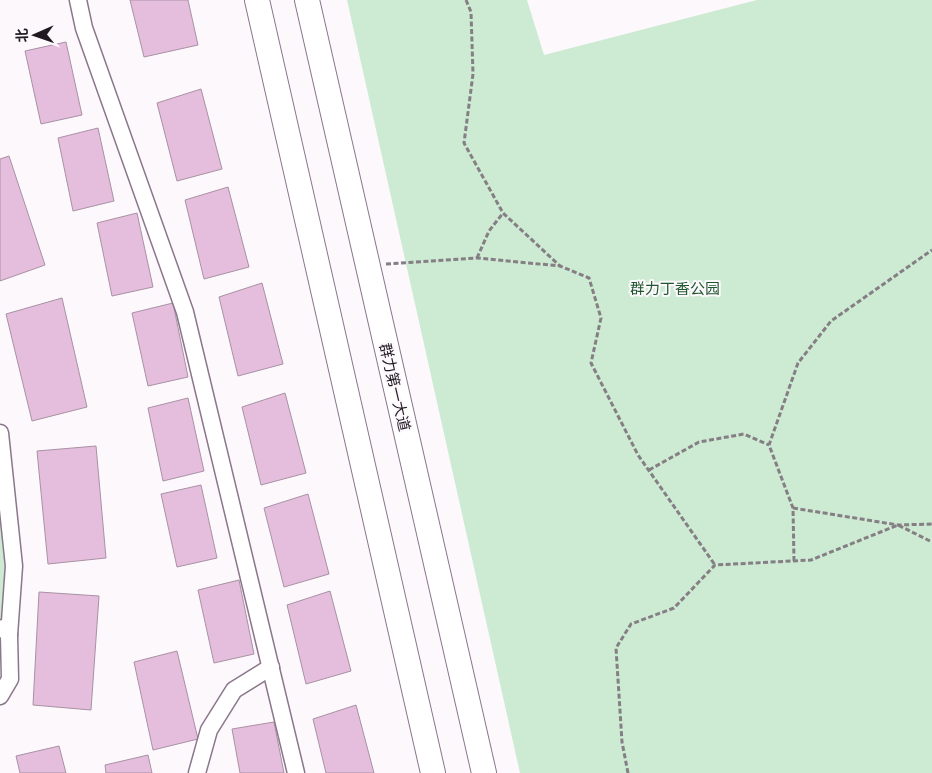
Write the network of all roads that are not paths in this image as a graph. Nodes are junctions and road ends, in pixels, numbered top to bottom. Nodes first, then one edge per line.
1 (78, 0) edge
2 (257, 0) edge
3 (307, 0) edge
4 (0, 433) edge
5 (5, 630) edge
6 (271, 667) junction
7 (0, 696) edge
8 (197, 773) edge
9 (296, 773) edge
10 (434, 773) edge
11 (484, 773) edge

1 - 6 street
2 - 10 main road
3 - 11 main road, 群力第一大道
4 - 5 street
5 - 7 street
6 - 8 street
6 - 9 street

